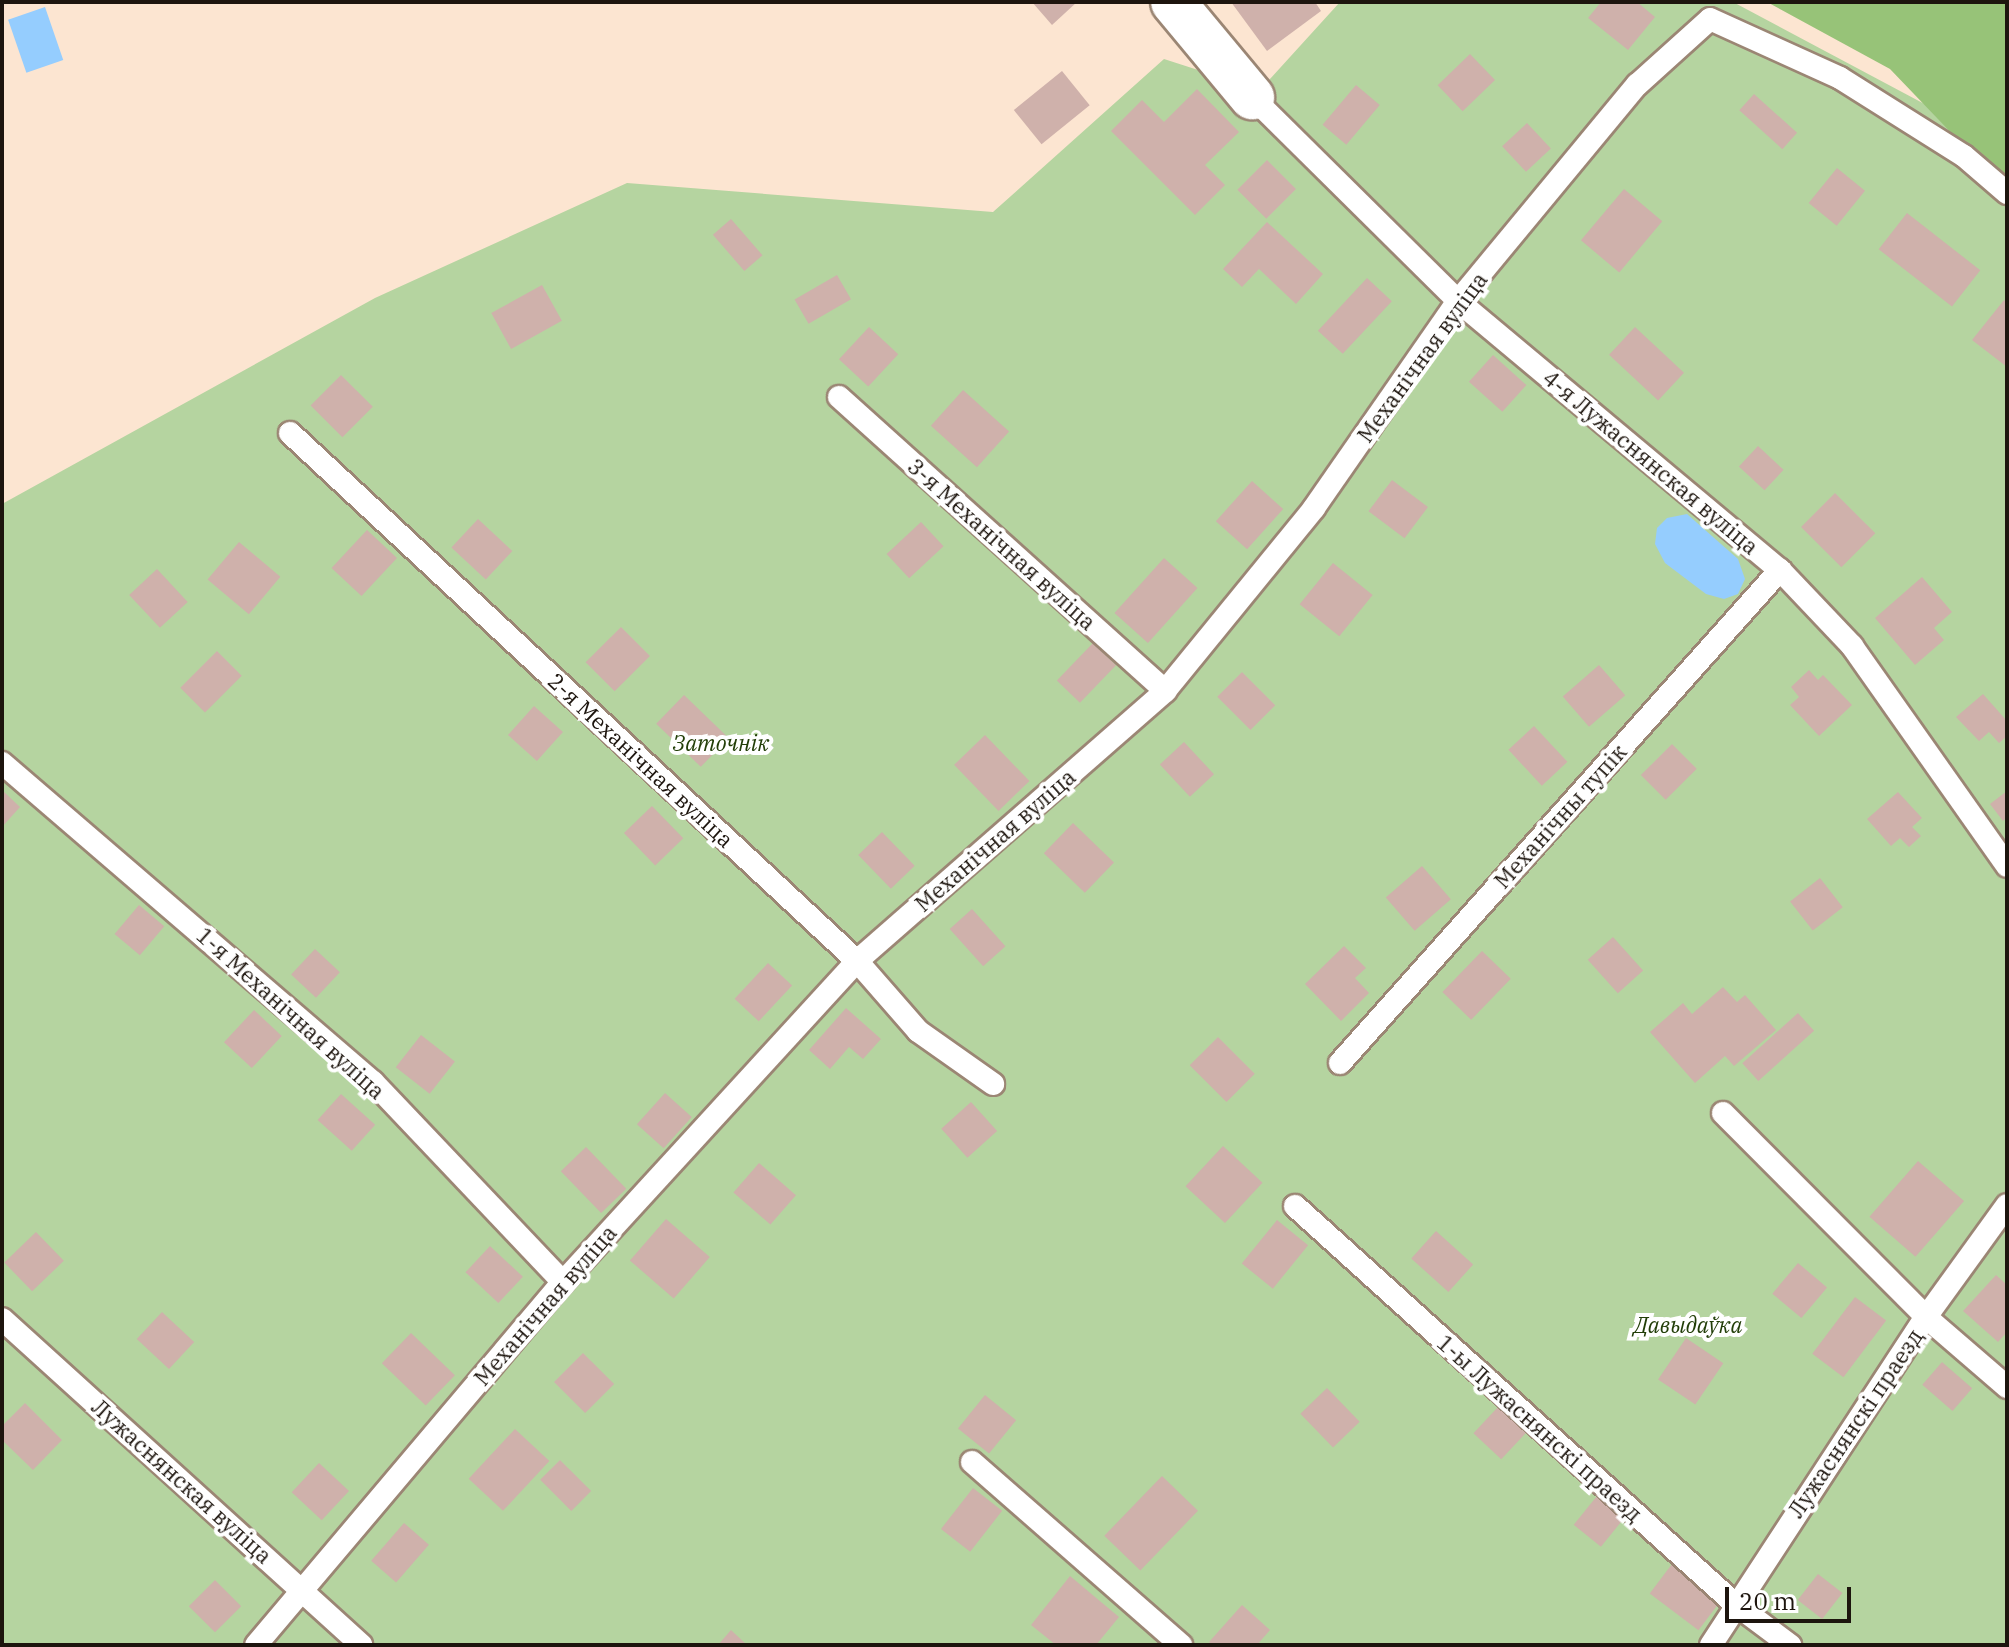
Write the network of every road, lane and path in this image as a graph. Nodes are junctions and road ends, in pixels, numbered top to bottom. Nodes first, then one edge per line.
1 (1173, 2) edge
2 (1252, 97) joint
3 (2007, 193) edge
4 (1458, 301) junction
5 (839, 397) dead end
6 (290, 433) dead end
7 (1780, 570) junction
8 (1165, 691) junction
9 (2, 763) edge
10 (2007, 866) edge
11 (857, 961) junction
12 (1340, 1063) dead end
13 (993, 1084) dead end
14 (1723, 1113) dead end
15 (2007, 1205) edge
16 (1295, 1206) dead end
17 (563, 1282) junction
18 (1926, 1317) junction
19 (2, 1319) edge
20 (2007, 1387) edge
21 (972, 1462) dead end
22 (302, 1590) junction
23 (1735, 1604) junction
24 (256, 1645) edge
25 (361, 1645) edge
26 (1181, 1645) edge
27 (1711, 1645) edge
28 (1790, 1645) edge

1 - 2 street
2 - 4 lane, 4-я Лужаснянская вуліца
3 - 4 lane, Механічная вуліца
4 - 7 lane, 4-я Лужаснянская вуліца
4 - 8 lane, Механічная вуліца
5 - 8 lane, 3-я Механічная вуліца
6 - 11 lane, 2-я Механічная вуліца
7 - 10 lane, 4-я Лужаснянская вуліца
7 - 12 lane, Механічны тупік
8 - 11 lane, Механічная вуліца
9 - 17 lane, 1-я Механічная вуліца
11 - 13 lane, 2-я Механічная вуліца
11 - 17 lane, Механічная вуліца
14 - 18 lane
15 - 18 lane, Лужаснянскі праезд
16 - 23 lane, 1-ы Лужаснянскі праезд
17 - 22 lane, Механічная вуліца
18 - 20 lane
18 - 23 lane, Лужаснянскі праезд
19 - 22 lane, Лужаснянская вуліца
21 - 26 lane
22 - 24 lane, Механічная вуліца
22 - 25 lane, Лужаснянская вуліца
23 - 27 lane, Лужаснянскі праезд
23 - 28 lane, 1-ы Лужаснянскі праезд

